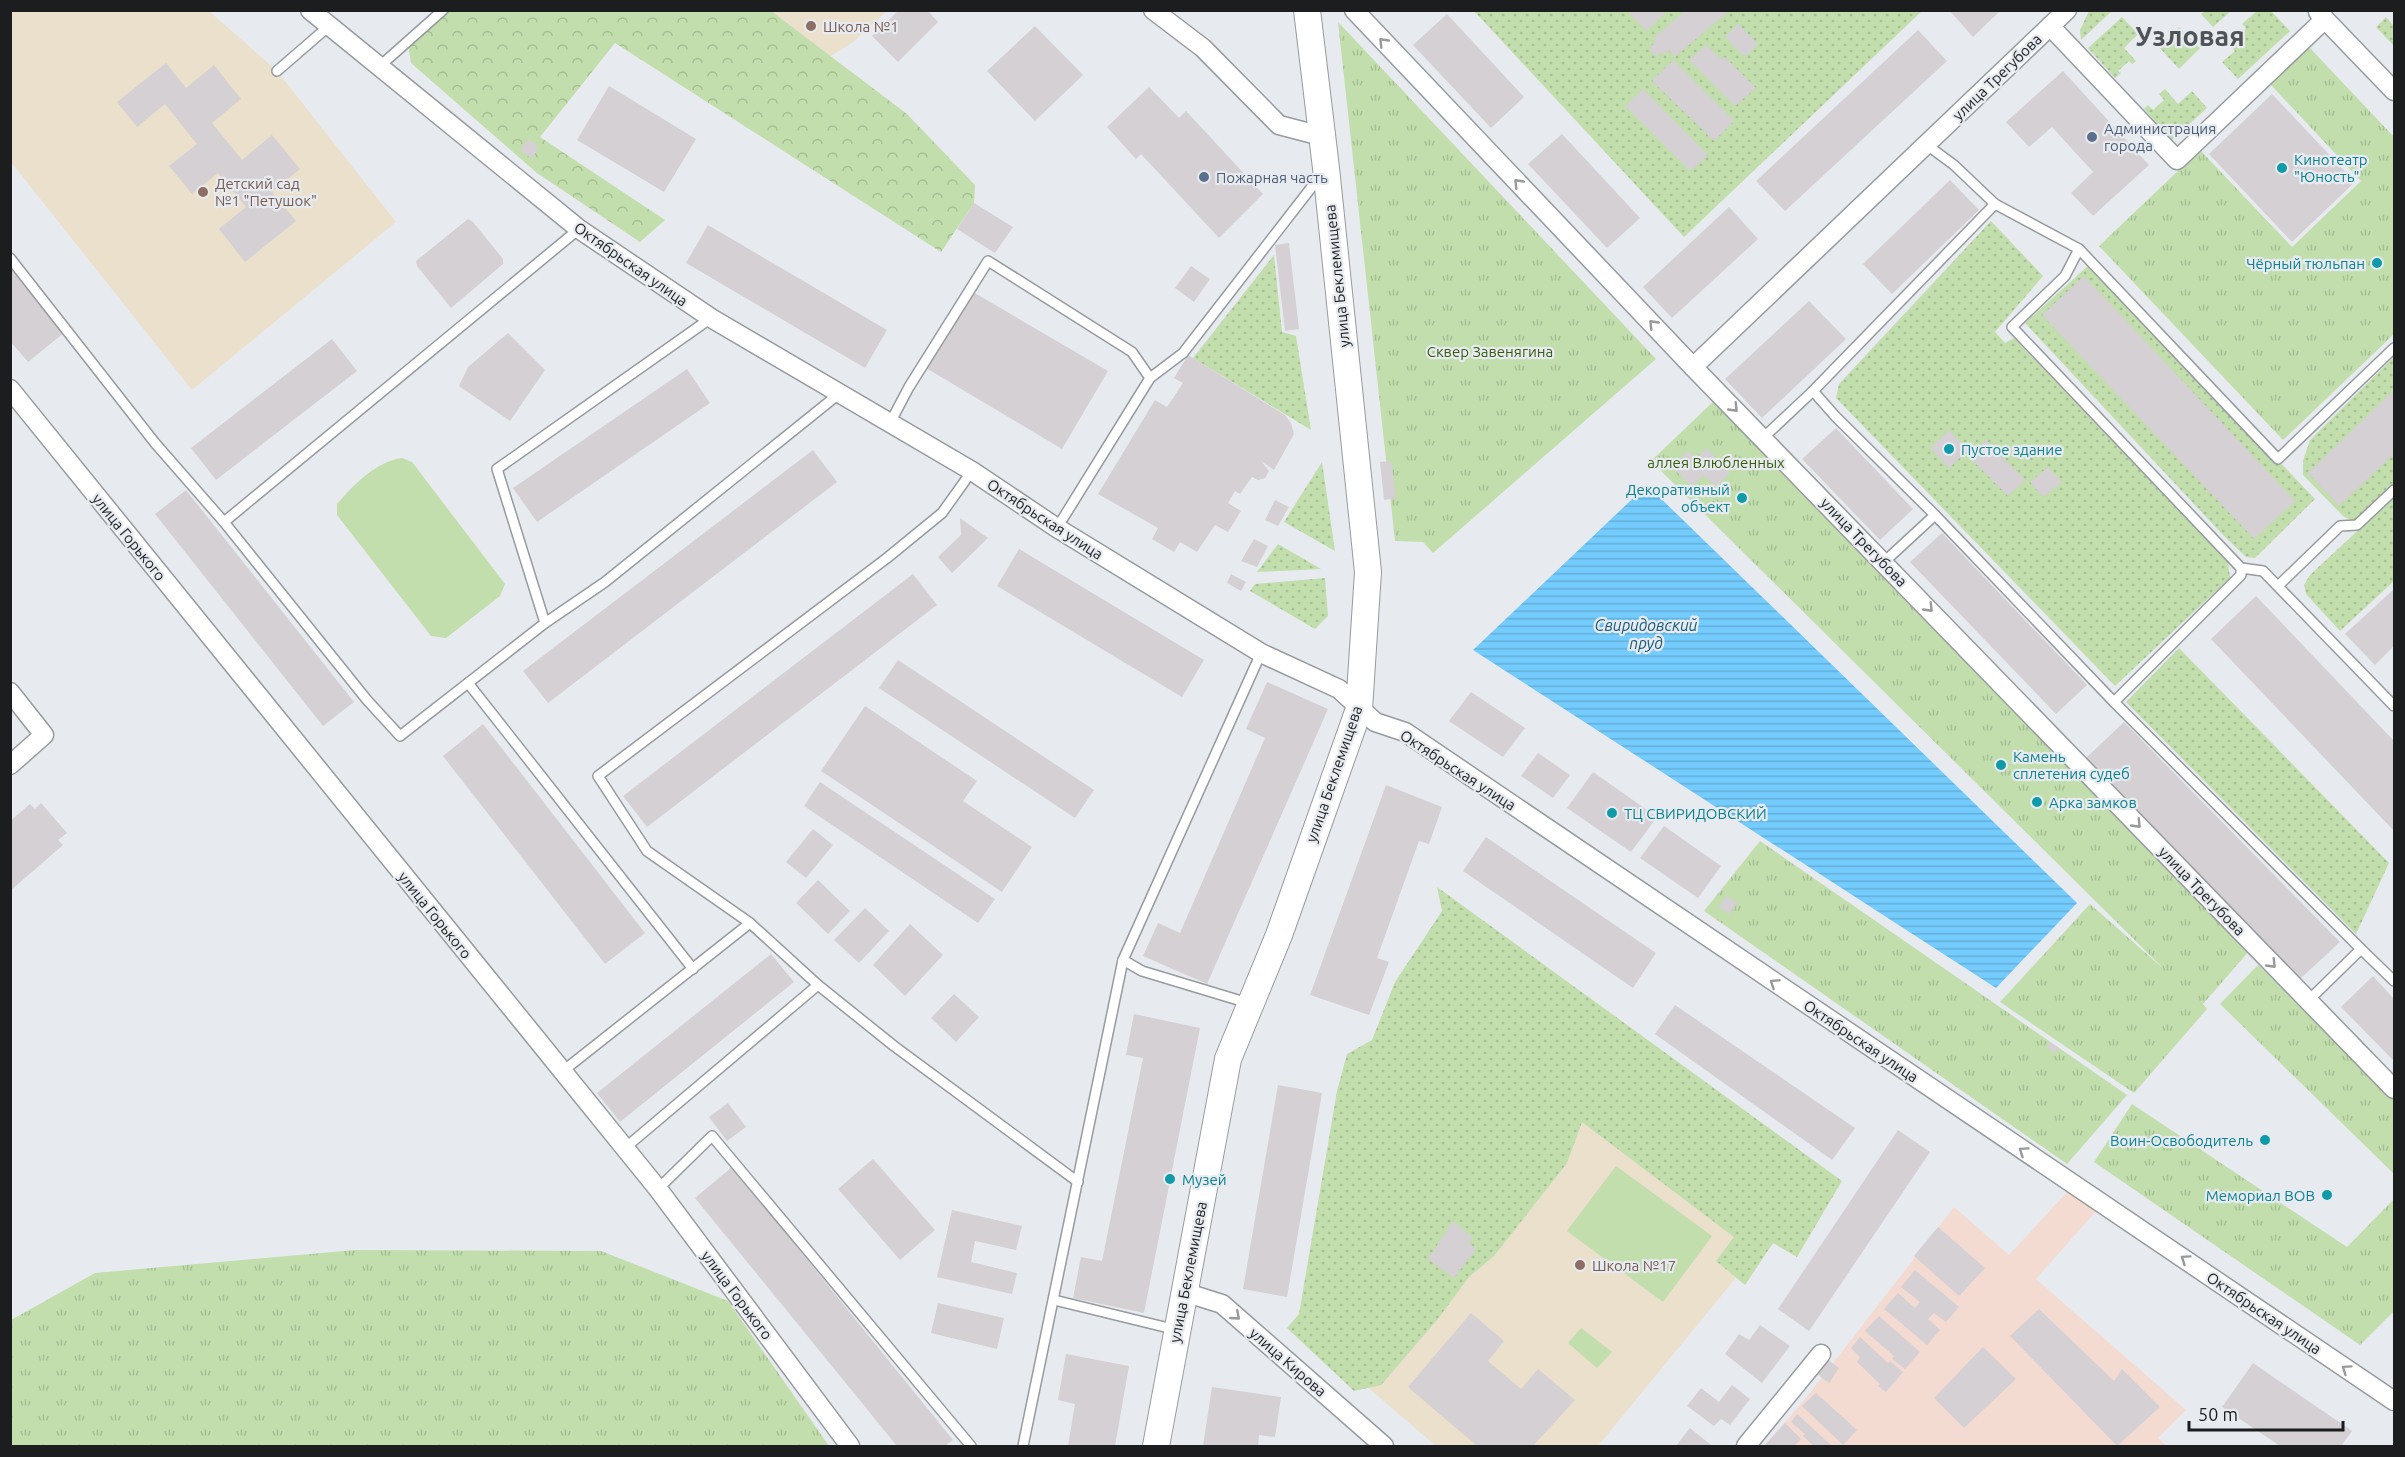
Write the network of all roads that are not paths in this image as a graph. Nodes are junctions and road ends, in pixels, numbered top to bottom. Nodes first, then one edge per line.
1 (310, 10) edge
2 (443, 10) edge
3 (1153, 10) edge
4 (1307, 10) edge
5 (1354, 10) edge
6 (2067, 10) edge
7 (2321, 15) edge
8 (329, 26) junction
9 (2050, 26) junction
10 (380, 66) junction
11 (277, 70) dead end
12 (2394, 91) edge
13 (1321, 136) junction
14 (1927, 146) junction
15 (1326, 168) junction
16 (1995, 204) junction
17 (579, 229) junction
18 (2079, 249) junction
19 (10, 258) edge
20 (711, 318) junction
21 (2394, 348) edge
22 (1693, 367) junction
23 (1150, 378) junction
24 (10, 389) edge
25 (1813, 391) junction
26 (840, 393) junction
27 (890, 423) junction
28 (1763, 438) junction
29 (972, 471) junction
30 (2394, 490) edge
31 (1935, 515) junction
32 (224, 522) junction
33 (1057, 528) junction
34 (1884, 562) junction
35 (2241, 568) junction
36 (2279, 585) junction
37 (545, 623) junction
38 (1261, 653) junction
39 (468, 682) junction
40 (2394, 690) edge
41 (10, 692) edge
42 (2386, 698) junction
43 (2114, 702) junction
44 (2394, 706) edge
45 (1359, 709) junction
46 (10, 765) edge
47 (750, 923) junction
48 (2361, 949) junction
49 (1123, 960) junction
50 (693, 969) junction
51 (2394, 981) edge
52 (818, 985) junction
53 (2308, 1000) junction
54 (1250, 1004) junction
55 (563, 1071) junction
56 (2394, 1089) edge
57 (625, 1148) junction
58 (1078, 1182) junction
59 (658, 1189) junction
60 (1184, 1292) junction
61 (1054, 1300) junction
62 (1177, 1330) junction
63 (1821, 1354) dead end
64 (2394, 1401) edge
65 (850, 1446) edge
66 (971, 1446) edge
67 (1023, 1446) edge
68 (1156, 1446) edge
69 (1384, 1446) edge
70 (1746, 1446) edge

1 - 8 street, Октябрьская улица
2 - 10 lane
3 - 13 street
4 - 13 main road, улица Беклемищева
22 -> 5 street
6 - 9 street, улица Трегубова
7 - 9 street
7 - 12 street
8 - 10 street, Октябрьская улица
8 - 11 lane
9 - 14 street, улица Трегубова
10 - 17 street, Октябрьская улица
13 - 15 main road, улица Беклемищева
14 - 16 lane
14 - 22 street, улица Трегубова
15 - 23 lane
15 - 45 main road, улица Беклемищева
16 - 18 lane
16 - 25 lane
17 - 20 street, Октябрьская улица
17 - 32 lane
18 - 21 lane
18 - 35 lane
19 - 32 lane
20 - 26 street, Октябрьская улица
20 - 37 lane
22 -> 28 street, улица Трегубова
23 - 27 lane
23 - 33 lane
24 - 55 street, улица Горького
25 - 28 lane
25 - 31 lane
26 - 27 street, Октябрьская улица
26 - 37 lane
27 - 29 street, Октябрьская улица
28 - 34 street, улица Трегубова
29 - 33 street, Октябрьская улица
29 - 47 lane
30 - 36 lane
31 - 34 lane
31 - 43 lane
32 - 39 lane
33 - 38 street, Октябрьская улица
34 -> 53 street, улица Трегубова
35 - 36 lane
35 - 43 lane
36 - 42 lane
37 - 39 lane
38 - 45 street, Октябрьская улица
38 - 49 lane
39 - 50 lane
40 - 42 lane
41 - 46 street
42 - 44 lane
43 - 48 lane
45 - 54 main road, улица Беклемищева
64 -> 45 street, Октябрьская улица
47 - 50 lane
47 - 52 lane
48 - 51 lane
48 - 53 lane
49 - 54 lane
49 - 58 lane
50 - 55 lane
52 - 57 lane
52 - 58 lane
53 - 56 street, улица Трегубова
54 - 60 main road, улица Беклемищева
55 - 57 street, улица Горького
57 - 59 street, улица Горького
58 - 61 lane
59 - 65 street, улица Горького
59 - 66 lane
60 - 62 main road, улица Беклемищева
60 -> 69 street, улица Кирова
61 - 62 lane
61 - 67 lane
62 - 68 main road, улица Беклемищева
63 - 70 street

